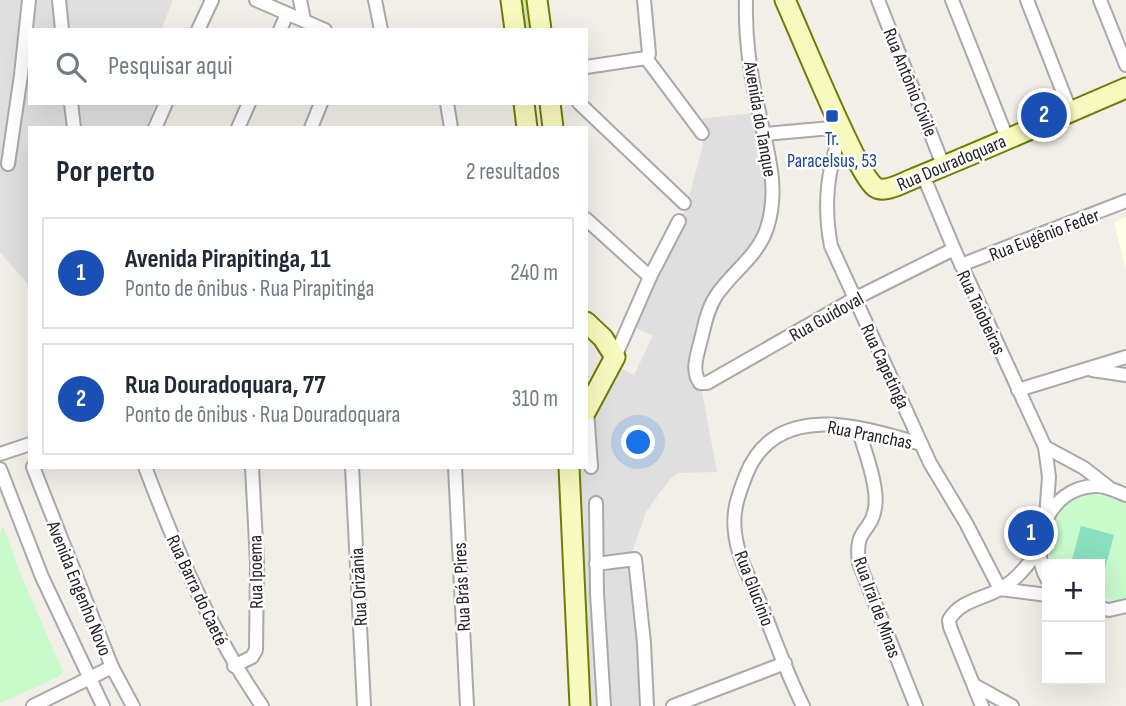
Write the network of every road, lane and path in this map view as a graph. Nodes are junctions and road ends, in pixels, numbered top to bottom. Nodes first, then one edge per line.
1 (29, 0) edge
2 (59, 0) edge
3 (212, 0) edge
4 (256, 0) edge
5 (300, 0) edge
6 (375, 0) edge
7 (511, 0) edge
8 (537, 0) edge
9 (644, 0) edge
10 (746, 0) edge
11 (785, 0) edge
12 (878, 0) edge
13 (952, 0) edge
14 (1027, 0) edge
15 (1100, 0) edge
16 (287, 14) junction
17 (304, 20) junction
18 (62, 28) edge
19 (199, 28) edge
20 (281, 28) edge
21 (321, 28) edge
22 (381, 28) edge
23 (515, 28) edge
24 (541, 28) edge
25 (646, 58) junction
26 (1126, 65) edge
27 (588, 67) edge
28 (1126, 88) edge
29 (71, 105) edge
30 (165, 105) edge
31 (248, 105) edge
32 (320, 105) edge
33 (447, 105) edge
34 (524, 105) edge
35 (581, 105) edge
36 (1070, 110) junction
37 (74, 126) edge
38 (156, 126) edge
39 (239, 126) edge
40 (312, 126) edge
41 (451, 126) edge
42 (527, 126) edge
43 (842, 128) junction
44 (702, 133) dead end
45 (765, 134) junction
46 (1007, 138) junction
47 (8, 164) dead end
48 (943, 165) junction
49 (923, 175) junction
50 (1126, 201) edge
51 (684, 203) dead end
52 (588, 221) edge
53 (679, 221) dead end
54 (954, 249) junction
55 (961, 265) junction
56 (650, 276) junction
57 (854, 299) junction
58 (588, 323) edge
59 (615, 357) junction
60 (1126, 357) edge
61 (1085, 369) junction
62 (1126, 375) edge
63 (700, 383) joint
64 (1018, 390) junction
65 (588, 407) edge
66 (858, 428) junction
67 (588, 433) edge
68 (921, 444) junction
69 (1045, 447) junction
70 (28, 449) edge
71 (0, 454) edge
72 (750, 466) joint
73 (591, 467) dead end
74 (0, 469) edge
75 (34, 469) edge
76 (146, 469) edge
77 (251, 469) edge
78 (352, 469) edge
79 (455, 469) edge
80 (569, 469) edge
81 (1110, 488) junction
82 (1126, 495) edge
83 (596, 503) dead end
84 (1046, 517) junction
85 (1038, 552) junction
86 (596, 564) junction
87 (1042, 570) edge
88 (574, 579) junction
89 (1000, 589) junction
90 (597, 593) junction
91 (1042, 594) edge
92 (1105, 608) edge
93 (1124, 608) edge
94 (785, 663) junction
95 (234, 666) junction
96 (112, 667) junction
97 (90, 680) junction
98 (974, 685) junction
99 (33, 706) edge
100 (103, 706) edge
101 (133, 706) edge
102 (262, 706) edge
103 (364, 706) edge
104 (467, 706) edge
105 (580, 706) edge
106 (604, 706) edge
107 (647, 706) edge
108 (673, 706) edge
109 (803, 706) edge
110 (916, 706) edge
111 (982, 706) edge
112 (1012, 706) edge

1 - 47 street
2 - 18 street
3 - 19 street
4 - 16 street
5 - 17 street
6 - 22 street
7 - 23 main road
8 - 24 main road
9 - 25 street
10 - 45 street, Avenida do Tanque
11 - 43 main road
12 - 48 street, Rua Antônio Civile
13 - 46 street
14 - 36 street
15 - 26 street
16 - 17 street
16 - 20 street
17 - 21 street
25 - 27 street
25 - 44 street
28 - 36 main road, Rua Douradoquara
29 - 37 street
30 - 38 street
31 - 39 street
32 - 40 street
33 - 41 street
34 - 42 main road
35 - 51 street
36 - 46 main road, Rua Douradoquara
43 - 45 street
43 - 49 main road, Rua Douradoquara
43 - 57 street, Rua Capetinga
45 - 63 street, Avenida do Tanque
46 - 48 main road, Rua Douradoquara
48 - 49 main road, Rua Douradoquara
49 - 54 street, Rua Taiobeiras
50 - 55 street, Rua Eugênio Feder
52 - 56 street
53 - 56 street
54 - 55 street, Rua Taiobeiras
54 - 57 street, Rua Guidoval
55 - 64 street, Rua Taiobeiras
56 - 59 street
57 - 63 street, Rua Guidoval
57 - 68 street, Rua Capetinga
58 - 59 main road
59 - 65 main road
60 - 61 street
61 - 62 street
61 - 64 street
64 - 69 street, Rua Taiobeiras
66 - 68 street, Rua Pranchas
66 - 72 street, Rua Pranchas
66 - 110 street, Rua Iraí de Minas
67 - 73 street
68 - 89 street, Rua Capetinga
69 - 81 street
69 - 84 street, Rua Taiobeiras
70 - 71 street
72 - 94 street, Rua Glucínio
74 - 97 street, Avenida Engenho Novo
75 - 96 street, Avenida Engenho Novo
76 - 95 street, Rua Barra do Caeté
77 - 95 street, Rua Ipoema
78 - 103 street, Rua Orizânia
79 - 104 street, Rua Brás Pires
80 - 88 main road
81 - 82 street
81 - 84 street
83 - 86 street
84 - 85 street, Rua Taiobeiras
85 - 87 street
85 - 89 street
86 - 90 street
86 - 107 street
88 - 90 street
88 - 105 main road
89 - 91 street
89 - 98 street
90 - 106 street
92 - 93 street
94 - 108 street
94 - 109 street, Rua Glucínio
95 - 102 street, Rua Barra do Caeté
96 - 97 street
96 - 101 street, Avenida Engenho Novo
97 - 99 street
97 - 100 street, Avenida Engenho Novo
98 - 111 street
98 - 112 street

